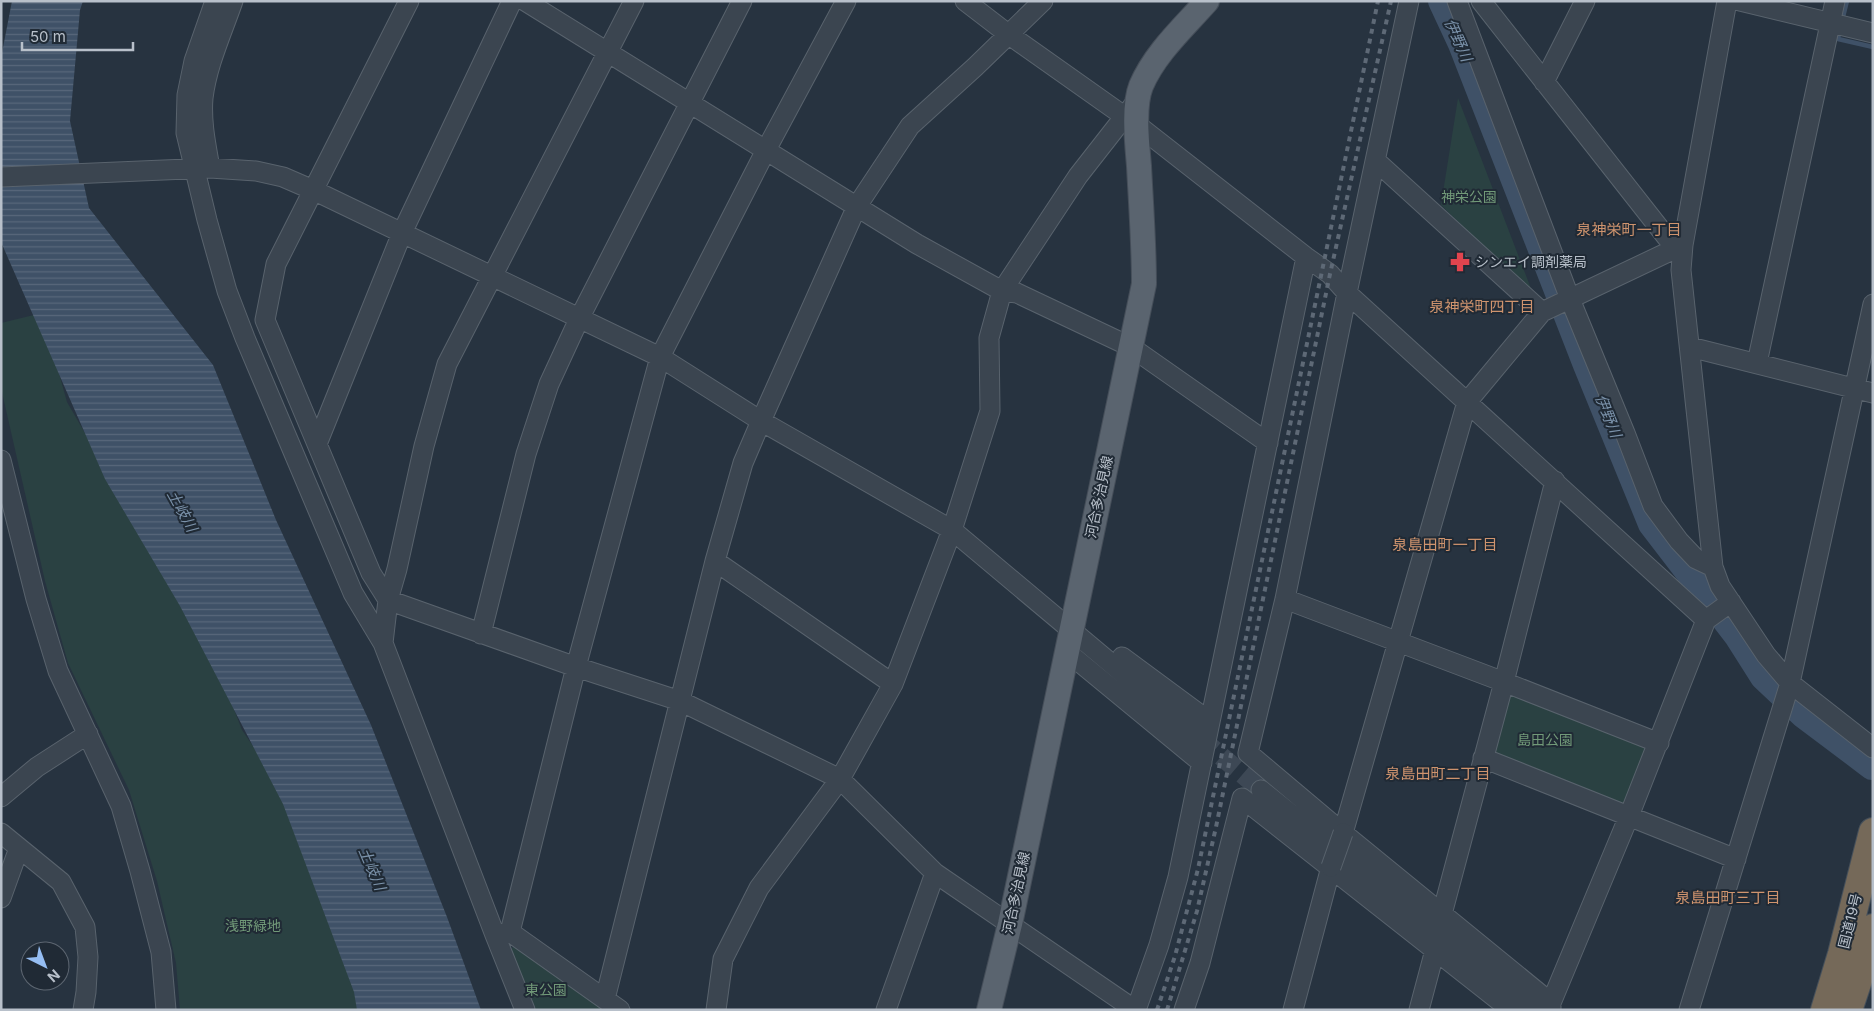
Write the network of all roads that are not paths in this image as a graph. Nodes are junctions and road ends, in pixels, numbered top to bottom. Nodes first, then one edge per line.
1 (215, 1) edge
2 (233, 1) edge
3 (409, 1) edge
4 (512, 1) edge
5 (525, 1) edge
6 (634, 1) edge
7 (742, 1) edge
8 (846, 1) edge
9 (965, 1) edge
10 (1043, 1) edge
11 (1207, 1) edge
12 (1409, 1) edge
13 (1457, 1) edge
14 (1481, 1) edge
15 (1586, 1) edge
16 (1727, 1) edge
17 (1740, 1) edge
18 (1835, 1) edge
19 (1831, 23) junction
20 (1873, 33) edge
21 (1008, 34) junction
22 (608, 53) junction
23 (1544, 82) junction
24 (690, 102) junction
25 (1133, 113) junction
26 (766, 150) junction
27 (1376, 161) junction
28 (195, 168) junction
29 (1, 177) edge
30 (313, 190) junction
31 (857, 206) junction
32 (402, 233) junction
33 (1683, 245) junction
34 (1306, 257) junction
35 (492, 278) junction
36 (1002, 291) junction
37 (1347, 293) junction
38 (1570, 299) junction
39 (1873, 304) edge
40 (1542, 312) junction
41 (579, 319) junction
42 (1131, 347) junction
43 (1690, 347) junction
44 (660, 357) junction
45 (1757, 364) junction
46 (1864, 390) edge
47 (1466, 402) junction
48 (761, 421) junction
49 (1268, 443) junction
50 (317, 444) junction
51 (1, 460) edge
52 (1555, 481) junction
53 (6, 500) edge
54 (952, 530) junction
55 (715, 561) junction
56 (1713, 567) junction
57 (1285, 599) junction
58 (388, 600) junction
59 (1731, 602) junction
60 (1706, 620) junction
61 (482, 634) junction
62 (1070, 634) junction
63 (383, 642) junction
64 (1397, 642) junction
65 (576, 667) junction
66 (1504, 682) junction
67 (1790, 683) junction
68 (893, 684) junction
69 (680, 701) junction
70 (1210, 722) junction
71 (88, 734) junction
72 (1200, 738) tunnel mouth
73 (1659, 743) junction
74 (1873, 748) edge
75 (1483, 758) junction
76 (1202, 763) junction
77 (840, 779) junction
78 (1261, 790) tunnel mouth
79 (1, 796) edge
80 (1629, 816) junction
81 (1873, 832) edge
82 (1342, 833) junction
83 (1, 834) edge
84 (19, 848) junction
85 (1736, 859) junction
86 (1331, 867) junction
87 (934, 873) junction
88 (1, 898) edge
89 (1442, 914) junction
90 (1010, 924) junction
91 (1873, 928) edge
92 (503, 934) junction
93 (1435, 950) junction
94 (605, 999) junction
95 (1545, 1007) edge
96 (83, 1010) edge
97 (166, 1010) edge
98 (525, 1010) edge
99 (620, 1010) edge
100 (716, 1010) edge
101 (886, 1010) edge
102 (989, 1010) edge
103 (1135, 1010) edge
104 (1184, 1010) edge
105 (1293, 1010) edge
106 (1419, 1010) edge
107 (1511, 1010) edge
108 (1690, 1010) edge
109 (1825, 1010) edge
110 (1848, 1010) edge

1 - 28 street
2 - 28 street
3 - 30 street
4 - 32 street
5 - 22 street
6 - 22 street
7 - 24 street
8 - 26 street
9 - 21 street
10 - 21 street
11 - 25 main road, 河合多治見線
12 - 27 street
13 - 38 street
14 - 23 street
15 - 23 street
16 - 33 street
17 - 19 street
18 - 19 street
19 - 20 street
19 - 45 street
21 - 25 street
21 - 31 street
22 - 24 street
22 - 35 street
23 - 33 street
24 - 26 street
24 - 41 street
25 - 34 street
25 - 36 street
25 - 42 main road, 河合多治見線
26 - 31 street
26 - 44 street
27 - 37 street
27 - 40 street
28 - 29 street
28 - 30 street
28 - 63 street
30 - 32 street
30 - 50 street
31 - 36 street
31 - 48 street
32 - 35 street
32 - 50 street
33 - 38 street
33 - 43 street
34 - 37 street
34 - 49 street
35 - 41 street
35 - 58 street
36 - 42 street
36 - 54 street
37 - 47 street
37 - 57 street
38 - 40 street
38 - 56 street
39 - 46 street
40 - 47 street
41 - 44 street
41 - 61 street
42 - 49 street
42 - 62 main road, 河合多治見線
43 - 45 street
43 - 56 street
44 - 48 street
44 - 65 street
45 - 46 street
46 - 67 street
47 - 52 street
47 - 64 street
48 - 54 street
48 - 55 street
49 - 70 street
50 - 58 street
51 - 53 street
52 - 60 street
52 - 66 street
53 - 71 street
54 - 62 street
54 - 68 street
55 - 68 street
55 - 69 street
56 - 59 street
57 - 64 street
57 - 82 street
58 - 61 street
58 - 63 street
59 - 60 street
59 - 67 street
60 - 73 street
61 - 65 street
62 - 70 street
62 - 72 street
62 - 76 street
62 - 90 main road, 河合多治見線
63 - 92 street
64 - 66 street
64 - 82 street
65 - 69 street
65 - 92 street
66 - 73 street
66 - 75 street
67 - 74 street
67 - 85 street
68 - 77 street
69 - 77 street
69 - 94 street
70 - 76 street
71 - 79 street
71 - 97 street
73 - 80 street
75 - 80 street
75 - 89 street
76 - 103 street
77 - 87 street
77 - 100 street
78 - 95 street
80 - 85 street
80 - 95 street
81 - 109 highway, 国道19号
82 - 86 street, bridge
82 - 89 street
83 - 84 street
84 - 88 street
84 - 96 street
85 - 108 street
86 - 93 street
86 - 104 street
86 - 105 street
87 - 90 street
87 - 101 street
89 - 95 street
90 - 102 main road, 河合多治見線
90 - 103 street
91 - 110 highway, 国道19号
92 - 94 street
92 - 98 street
93 - 106 street
93 - 107 street
94 - 99 street

